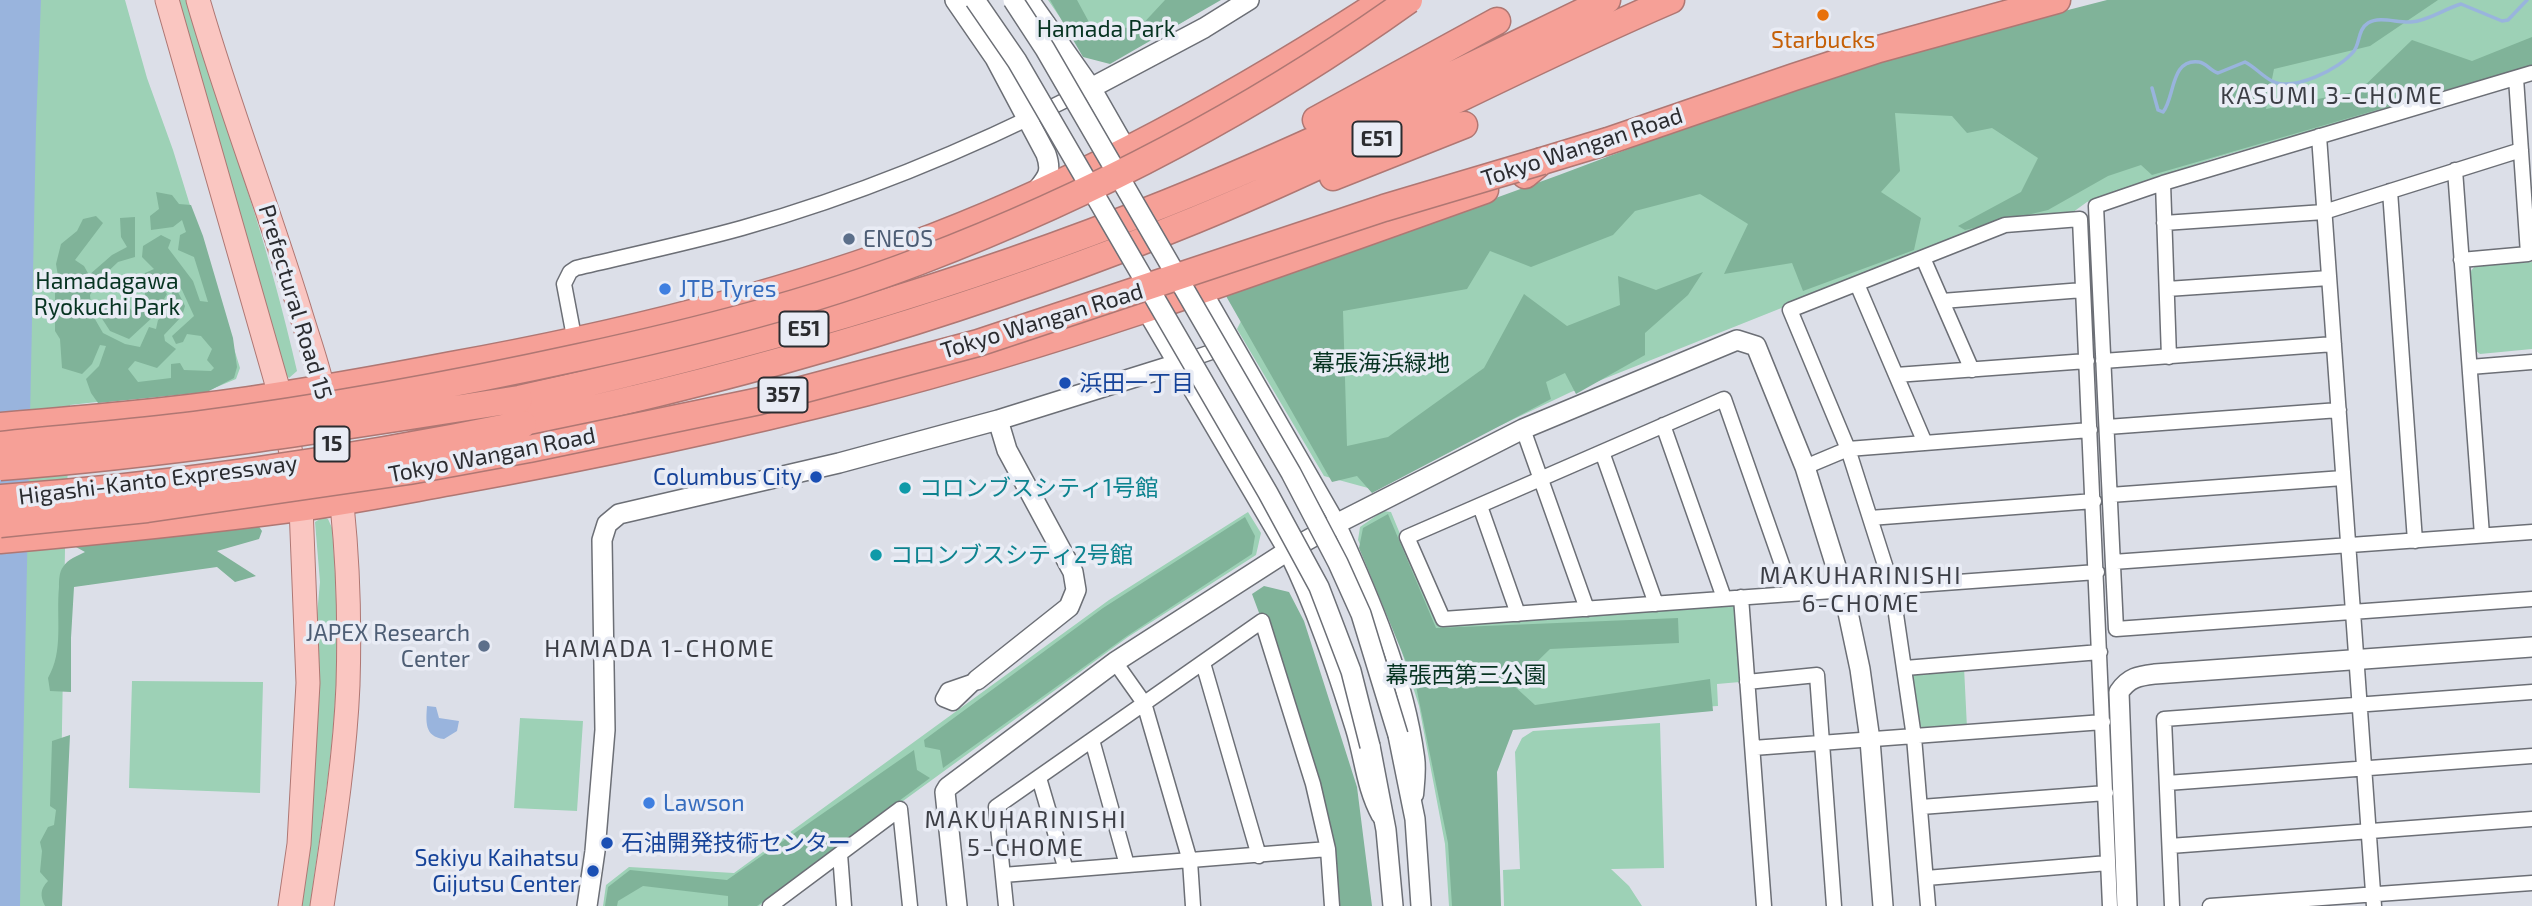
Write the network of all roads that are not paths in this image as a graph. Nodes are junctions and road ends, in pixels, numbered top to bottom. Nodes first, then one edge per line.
1 (167, 0) edge
2 (198, 0) edge
3 (955, 0) edge
4 (975, 0) edge
5 (1013, 0) edge
6 (1029, 0) edge
7 (1250, 0) edge
8 (1384, 0) edge
9 (1409, 0) edge
10 (1607, 0) edge
11 (1671, 0) edge
12 (2057, 0) edge
13 (1497, 21) dead end
14 (2532, 73) edge
15 (2516, 78) junction
16 (1091, 88) junction
17 (1028, 120) junction
18 (1464, 125) dead end
19 (2319, 136) junction
20 (2521, 150) junction
21 (1127, 151) junction
22 (1542, 161) junction
23 (2455, 170) junction
24 (2163, 183) junction
25 (1207, 187) junction
26 (2390, 191) junction
27 (1033, 195) junction
28 (2324, 212) junction
29 (1195, 220) junction
30 (2164, 223) junction
31 (1923, 258) junction
32 (2461, 260) junction
33 (2329, 278) junction
34 (1857, 285) junction
35 (2167, 289) junction
36 (1204, 290) junction
37 (2082, 290) junction
38 (1942, 301) junction
39 (1143, 309) junction
40 (575, 342) junction
41 (2334, 344) junction
42 (1234, 345) junction
43 (2169, 357) junction
44 (2087, 361) junction
45 (2103, 361) junction
46 (2532, 362) edge
47 (1174, 365) junction
48 (2470, 367) junction
49 (1972, 369) junction
50 (1896, 374) junction
51 (323, 388) junction
52 (280, 395) junction
53 (2339, 410) junction
54 (998, 420) junction
55 (1663, 425) junction
56 (0, 426) edge
57 (2107, 427) junction
58 (1523, 429) junction
59 (2090, 430) junction
60 (1925, 443) junction
61 (0, 445) edge
62 (1848, 449) junction
63 (1602, 452) junction
64 (0, 467) edge
65 (1805, 467) junction
66 (2343, 478) junction
67 (1540, 479) junction
68 (2110, 495) junction
69 (0, 498) edge
70 (342, 501) junction
71 (2094, 501) junction
72 (1480, 506) junction
73 (301, 507) junction
74 (1870, 518) junction
75 (1338, 523) junction
76 (0, 524) edge
77 (2532, 532) edge
78 (2482, 536) junction
79 (0, 540) edge
80 (2415, 541) junction
81 (2348, 545) junction
82 (1286, 552) junction
83 (2113, 562) junction
84 (2096, 572) junction
85 (1892, 587) junction
86 (1843, 589) junction
87 (1792, 593) junction
88 (1741, 597) junction
89 (1724, 598) junction
90 (2532, 599) edge
91 (1656, 604) junction
92 (1587, 609) junction
93 (2353, 613) junction
94 (1518, 614) junction
95 (2532, 647) edge
96 (2100, 652) junction
97 (2357, 659) junction
98 (1115, 662) junction
99 (1203, 663) junction
100 (1905, 668) junction
101 (976, 680) dead end
102 (1747, 682) junction
103 (2532, 692) edge
104 (1144, 703) junction
105 (2360, 705) junction
106 (2103, 722) junction
107 (1914, 737) junction
108 (1092, 740) junction
109 (1870, 740) junction
110 (1822, 743) junction
111 (1753, 748) junction
112 (2532, 756) edge
113 (2364, 768) junction
114 (1039, 778) junction
115 (2167, 782) junction
116 (2106, 793) junction
117 (1921, 807) junction
118 (1415, 819) junction
119 (2532, 819) edge
120 (1386, 830) junction
121 (2369, 831) junction
122 (2170, 846) junction
123 (1328, 849) junction
124 (840, 853) junction
125 (1259, 856) junction
126 (1190, 861) junction
127 (2108, 863) junction
128 (1127, 865) junction
129 (1066, 870) junction
130 (1003, 875) junction
131 (1926, 878) junction
132 (2532, 883) edge
133 (2374, 900) edge
134 (776, 904) edge
135 (290, 906) edge
136 (322, 906) edge
137 (587, 906) edge
138 (844, 906) edge
139 (910, 906) edge
140 (957, 906) edge
141 (1006, 906) edge
142 (1193, 906) edge
143 (1332, 906) edge
144 (1392, 906) edge
145 (1421, 906) edge
146 (1764, 906) edge
147 (1833, 906) edge
148 (1883, 906) edge
149 (1928, 906) edge
150 (2110, 906) edge
151 (2127, 906) edge
152 (2172, 906) edge
153 (2210, 906) edge

1 - 52 main road, Prefectural Road 15 / 15
2 - 51 main road, Prefectural Road 15 / 15
3 - 17 street
4 - 120 street, bridge
5 - 118 street, bridge
6 - 16 street
7 - 16 street
8 - 21 highway
9 - 61 highway, bridge
10 - 25 highway, Higashi-Kanto Expressway / E51
11 - 29 highway, Higashi-Kanto Expressway / E51
12 - 22 highway, Tokyo Wangan Road / 357
13 - 25 highway
14 - 15 street
15 - 19 street
15 - 20 street
16 - 17 street
16 - 21 street
17 - 27 street
17 - 40 street
18 - 29 highway
19 - 24 street
19 - 28 street
20 - 23 street
20 - 32 street
21 - 27 highway
22 - 36 highway
22 - 76 highway, Tokyo Wangan Road / 357, bridge
23 - 26 street
23 - 32 street
24 - 30 street
24 - 45 street
25 - 64 highway, Higashi-Kanto Expressway / E51, bridge
26 - 28 street
26 - 80 street
27 - 40 highway
28 - 30 street
28 - 33 street
29 - 69 highway, Higashi-Kanto Expressway / E51, bridge
30 - 35 street
31 - 34 street
31 - 37 street
31 - 38 street
32 - 48 street
33 - 35 street
33 - 41 street
34 - 50 street
34 - 62 street
35 - 43 street
36 - 39 highway
36 - 42 street
37 - 38 street
37 - 44 street
38 - 49 street
39 - 47 street
39 - 70 highway
40 - 51 highway
41 - 43 street
41 - 53 street
42 - 47 street
42 - 75 street
43 - 45 street
44 - 49 street
44 - 59 street
45 - 57 street
46 - 48 street
47 - 54 street
47 - 82 street
48 - 78 street
49 - 50 street
50 - 60 street
51 - 52 highway
51 - 70 main road, Prefectural Road 15 / 15
52 - 56 highway
52 - 73 main road, Prefectural Road 15 / 15
53 - 57 street
53 - 66 street
54 - 101 street
54 - 137 street
55 - 63 street
55 - 87 street
55 - 89 street
57 - 68 street
58 - 65 street
58 - 67 street
58 - 75 street
59 - 60 street
59 - 71 street
60 - 62 street
62 - 65 street
62 - 74 street
63 - 67 street
63 - 91 street
65 - 86 street
66 - 68 street
66 - 81 street
67 - 72 street
67 - 92 street
68 - 83 street
70 - 73 highway
70 - 136 main road, Prefectural Road 15 / 15
71 - 74 street
71 - 84 street
72 - 94 street
72 - 94 street
73 - 79 highway
73 - 135 main road, Prefectural Road 15 / 15
74 - 85 street
75 - 82 street
75 - 118 street
77 - 78 street
78 - 80 street
80 - 81 street
81 - 83 street
81 - 93 street
82 - 98 street
82 - 120 street
83 - 93 street
84 - 85 street
84 - 96 street
85 - 86 street
85 - 100 street
86 - 87 street
86 - 109 street
87 - 88 street
88 - 89 street
88 - 102 street
89 - 91 street
90 - 93 street
91 - 92 street
92 - 94 street
93 - 97 street
95 - 97 street
96 - 100 street
96 - 106 street
97 - 105 street
97 - 151 street
98 - 104 street
98 - 140 street
99 - 104 street
99 - 123 street
99 - 125 street
100 - 107 street
102 - 110 street
102 - 111 street
103 - 105 street
104 - 108 street
104 - 126 street
105 - 113 street
105 - 115 street
106 - 107 street
106 - 116 street
107 - 109 street
107 - 117 street
108 - 114 street
108 - 128 street
109 - 110 street
109 - 148 street
110 - 111 street
110 - 147 street
111 - 146 street
112 - 113 street
113 - 115 street
113 - 121 street
114 - 129 street
114 - 130 street
115 - 122 street
116 - 117 street
116 - 127 street
117 - 131 street
118 - 145 street
119 - 121 street
120 - 144 street
121 - 122 street
121 - 133 street
122 - 152 street
123 - 125 street
123 - 143 street
124 - 134 street
124 - 138 street
124 - 139 street
125 - 126 street
126 - 128 street
126 - 142 street
127 - 131 street
127 - 150 street
128 - 129 street
129 - 130 street
130 - 141 street
131 - 149 street
132 - 133 street
133 - 153 street

